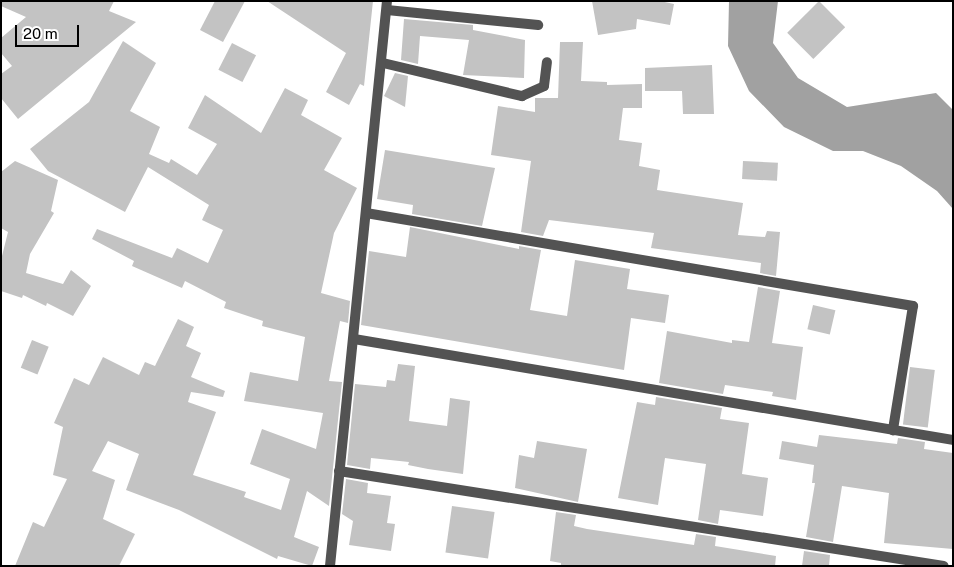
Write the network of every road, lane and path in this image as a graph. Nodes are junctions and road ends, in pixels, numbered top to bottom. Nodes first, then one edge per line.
1 (387, 6) edge
2 (538, 25) dead end
3 (548, 62) dead end
4 (383, 63) junction
5 (366, 213) junction
6 (354, 340) junction
7 (893, 430) junction
8 (953, 440) edge
9 (339, 471) junction
10 (330, 566) edge
11 (944, 566) edge

1 - 2 street
1 - 4 street
3 - 4 street
4 - 5 street
5 - 6 street
5 - 7 street
6 - 7 street
6 - 9 street
7 - 8 street
9 - 10 street
9 - 11 street

